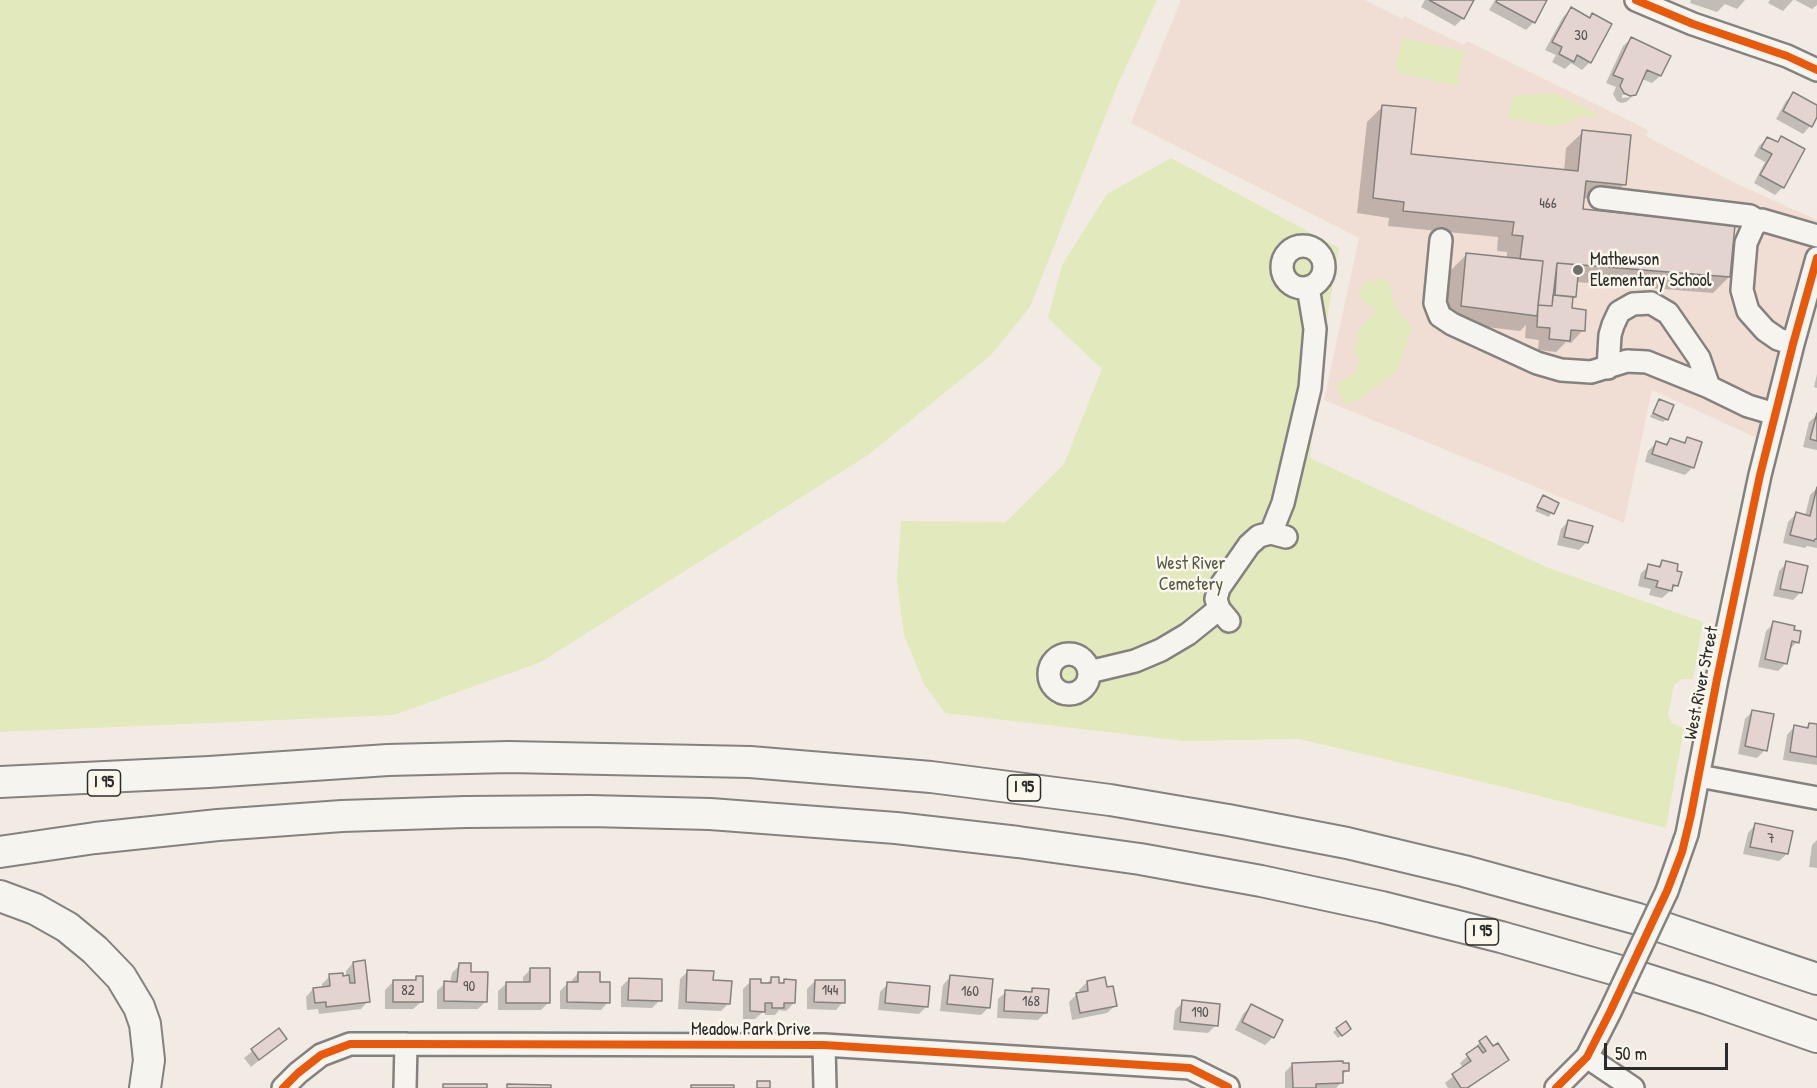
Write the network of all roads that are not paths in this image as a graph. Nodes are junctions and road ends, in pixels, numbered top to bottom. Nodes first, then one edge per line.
1 (1636, 0) edge
2 (1817, 70) edge
3 (1600, 198) dead end
4 (1758, 221) junction
5 (1817, 236) edge
6 (1441, 240) dead end
7 (1817, 258) edge
8 (1308, 287) dead end
9 (1793, 344) junction
10 (1608, 368) junction
11 (1709, 387) junction
12 (1775, 414) junction
13 (1089, 672) dead end
14 (209, 772) junction
15 (1699, 776) junction
16 (0, 782) edge
17 (0, 797) edge
18 (1817, 798) edge
19 (0, 852) edge
20 (0, 896) edge
21 (1817, 979) edge
22 (1817, 1037) edge
23 (406, 1044) junction
24 (824, 1045) junction
25 (1587, 1057) junction
26 (1228, 1087) edge
27 (145, 1088) edge
28 (283, 1088) edge
29 (405, 1088) edge
30 (825, 1088) edge
31 (1556, 1088) edge
32 (1633, 1088) edge

1 - 2 street
3 - 4 street
4 - 5 street
4 - 9 street
6 - 10 street
7 - 9 street, West River Street
8 - 13 street
9 - 12 street, West River Street
10 - 11 street
10 - 11 street
11 - 12 street
12 - 15 street, West River Street
14 - 16 highway
14 - 17 highway, I 95
14 - 21 highway, I 95
15 - 18 street
15 - 25 street, West River Street, bridge
19 - 22 highway, I 95
20 - 27 highway
23 - 24 street, Meadow Park Drive
23 - 28 street, Meadow Park Drive
23 - 29 street
24 - 26 street, Meadow Park Drive
24 - 30 street
25 - 31 street, West River Street
25 - 32 street

